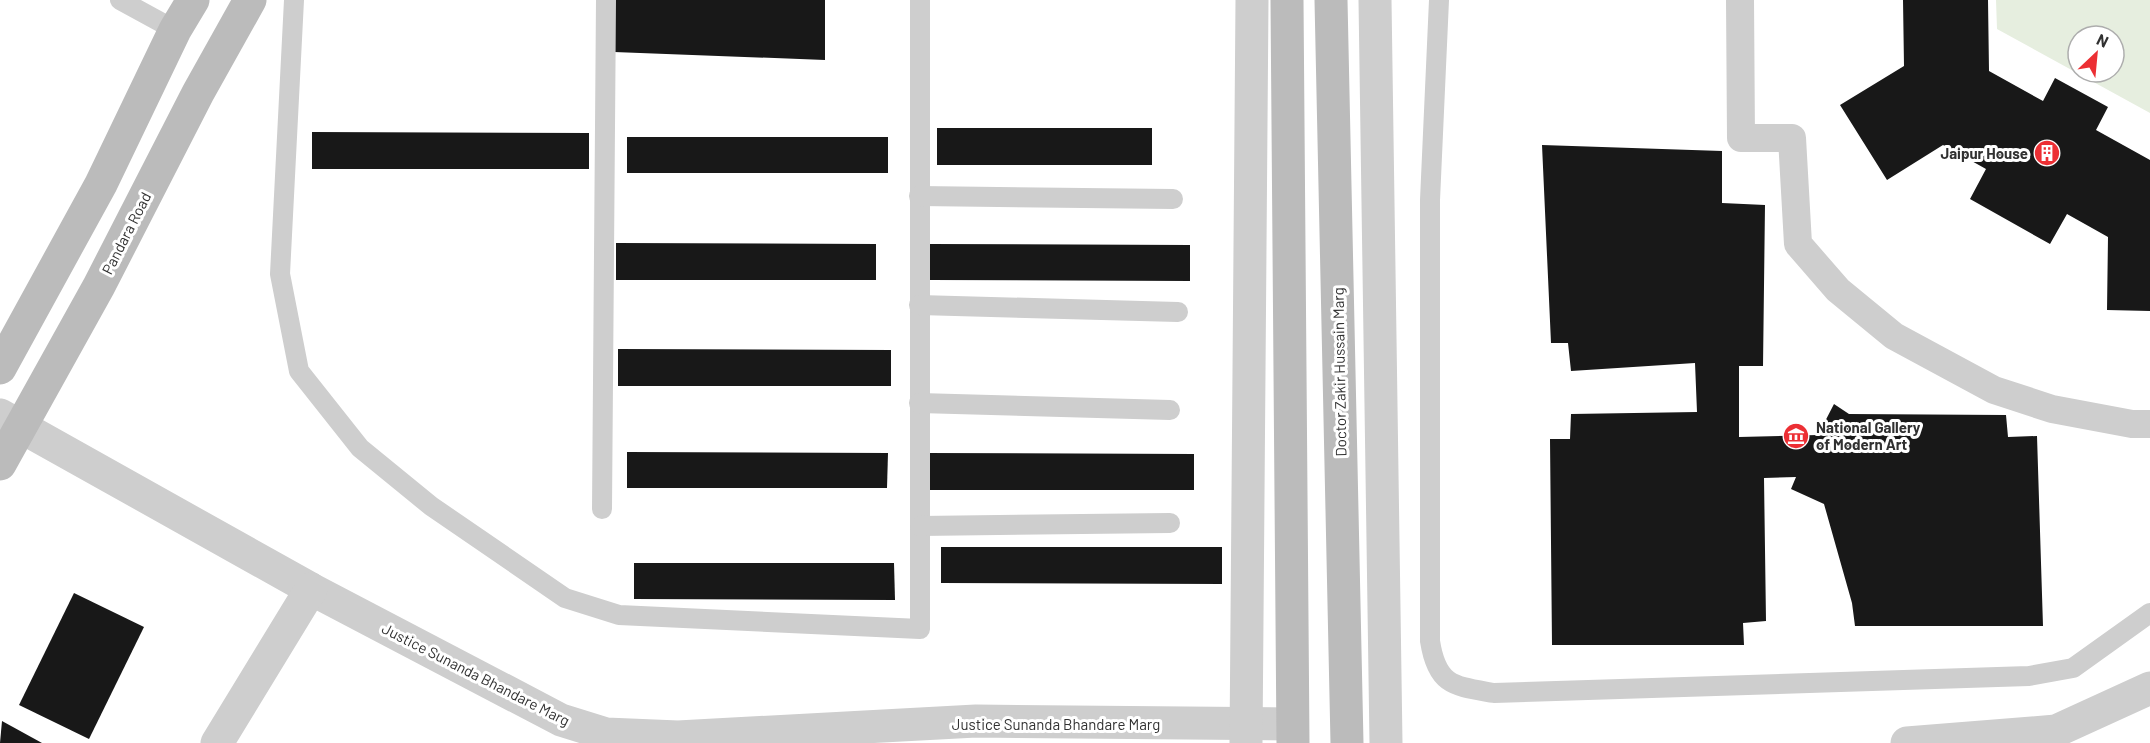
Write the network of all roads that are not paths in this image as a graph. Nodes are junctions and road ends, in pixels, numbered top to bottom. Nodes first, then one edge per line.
1 (120, 0) edge
2 (193, 0) edge
3 (250, 0) edge
4 (294, 0) edge
5 (606, 0) edge
6 (920, 0) edge
7 (1252, 0) edge
8 (1287, 0) edge
9 (1330, 0) edge
10 (1375, 0) edge
11 (1439, 0) edge
12 (1740, 0) edge
13 (176, 30) junction
14 (919, 196) junction
15 (1173, 200) dead end
16 (919, 305) junction
17 (1178, 312) dead end
18 (0, 368) edge
19 (919, 403) junction
20 (1170, 410) dead end
21 (10, 421) edge
22 (2150, 424) edge
23 (0, 464) edge
24 (602, 509) dead end
25 (1170, 523) dead end
26 (920, 526) junction
27 (311, 589) junction
28 (2150, 613) edge
29 (2150, 688) edge
30 (976, 732) edge
31 (1245, 734) edge
32 (1293, 734) edge
33 (217, 743) edge
34 (1347, 743) edge
35 (1386, 743) edge
36 (1907, 743) edge

1 - 13 lane
2 - 13 main road
3 - 21 main road, Pandara Road
4 - 26 lane
5 - 24 lane
6 - 14 lane
7 - 31 street
8 - 32 main road
9 - 34 main road, Doctor Zakir Hussain Marg
10 - 35 street
11 - 28 lane
12 - 22 street
13 - 18 main road
14 - 15 lane
14 - 16 lane
16 - 17 lane
16 - 19 lane
19 - 20 lane
19 - 26 lane
21 - 23 main road, Pandara Road
21 - 27 street, Justice Sunanda Bhandare Marg
25 - 26 lane
27 - 30 street, Justice Sunanda Bhandare Marg
27 - 33 street
29 - 36 street
30 - 31 street, Justice Sunanda Bhandare Marg
31 - 32 street, Justice Sunanda Bhandare Marg

